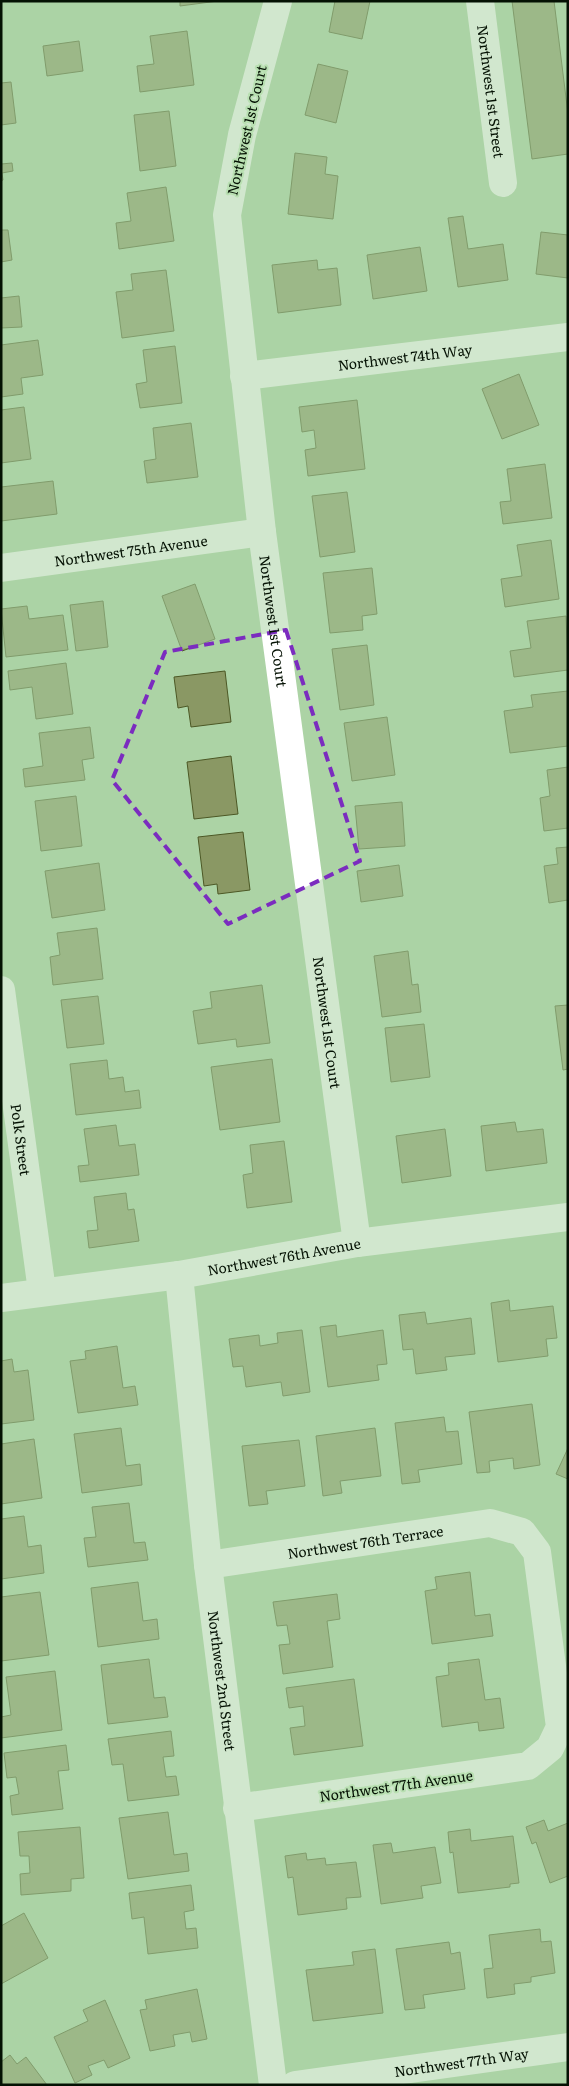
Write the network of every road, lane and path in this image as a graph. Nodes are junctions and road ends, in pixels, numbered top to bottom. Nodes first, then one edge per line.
1 (278, 1) edge
2 (480, 1) edge
3 (503, 183) dead end
4 (568, 337) edge
5 (244, 376) junction
6 (262, 532) junction
7 (1, 568) edge
8 (1, 990) edge
9 (568, 1217) edge
10 (357, 1243) junction
11 (179, 1275) junction
12 (42, 1291) junction
13 (1, 1298) edge
14 (208, 1565) junction
15 (550, 1748) joint
16 (237, 1808) junction
17 (568, 2047) edge
18 (273, 2085) edge
19 (296, 2085) edge

1 - 5 street, Northwest 1st Court
2 - 3 street, Northwest 1st Street
4 - 5 street, Northwest 74th Way
5 - 6 street, Northwest 1st Court
6 - 7 street, Northwest 75th Avenue
6 - 10 street, Northwest 1st Court
8 - 12 street, Polk Street
9 - 10 street, Northwest 76th Avenue
10 - 11 street, Northwest 76th Avenue
11 - 12 street, Northwest 76th Avenue
11 - 14 street, Northwest 2nd Street
12 - 13 street, Northwest 76th Avenue
14 - 15 street, Northwest 76th Terrace
14 - 16 street, Northwest 2nd Street
15 - 16 street, Northwest 77th Avenue
16 - 18 street, Northwest 2nd Street
17 - 19 street, Northwest 77th Way

